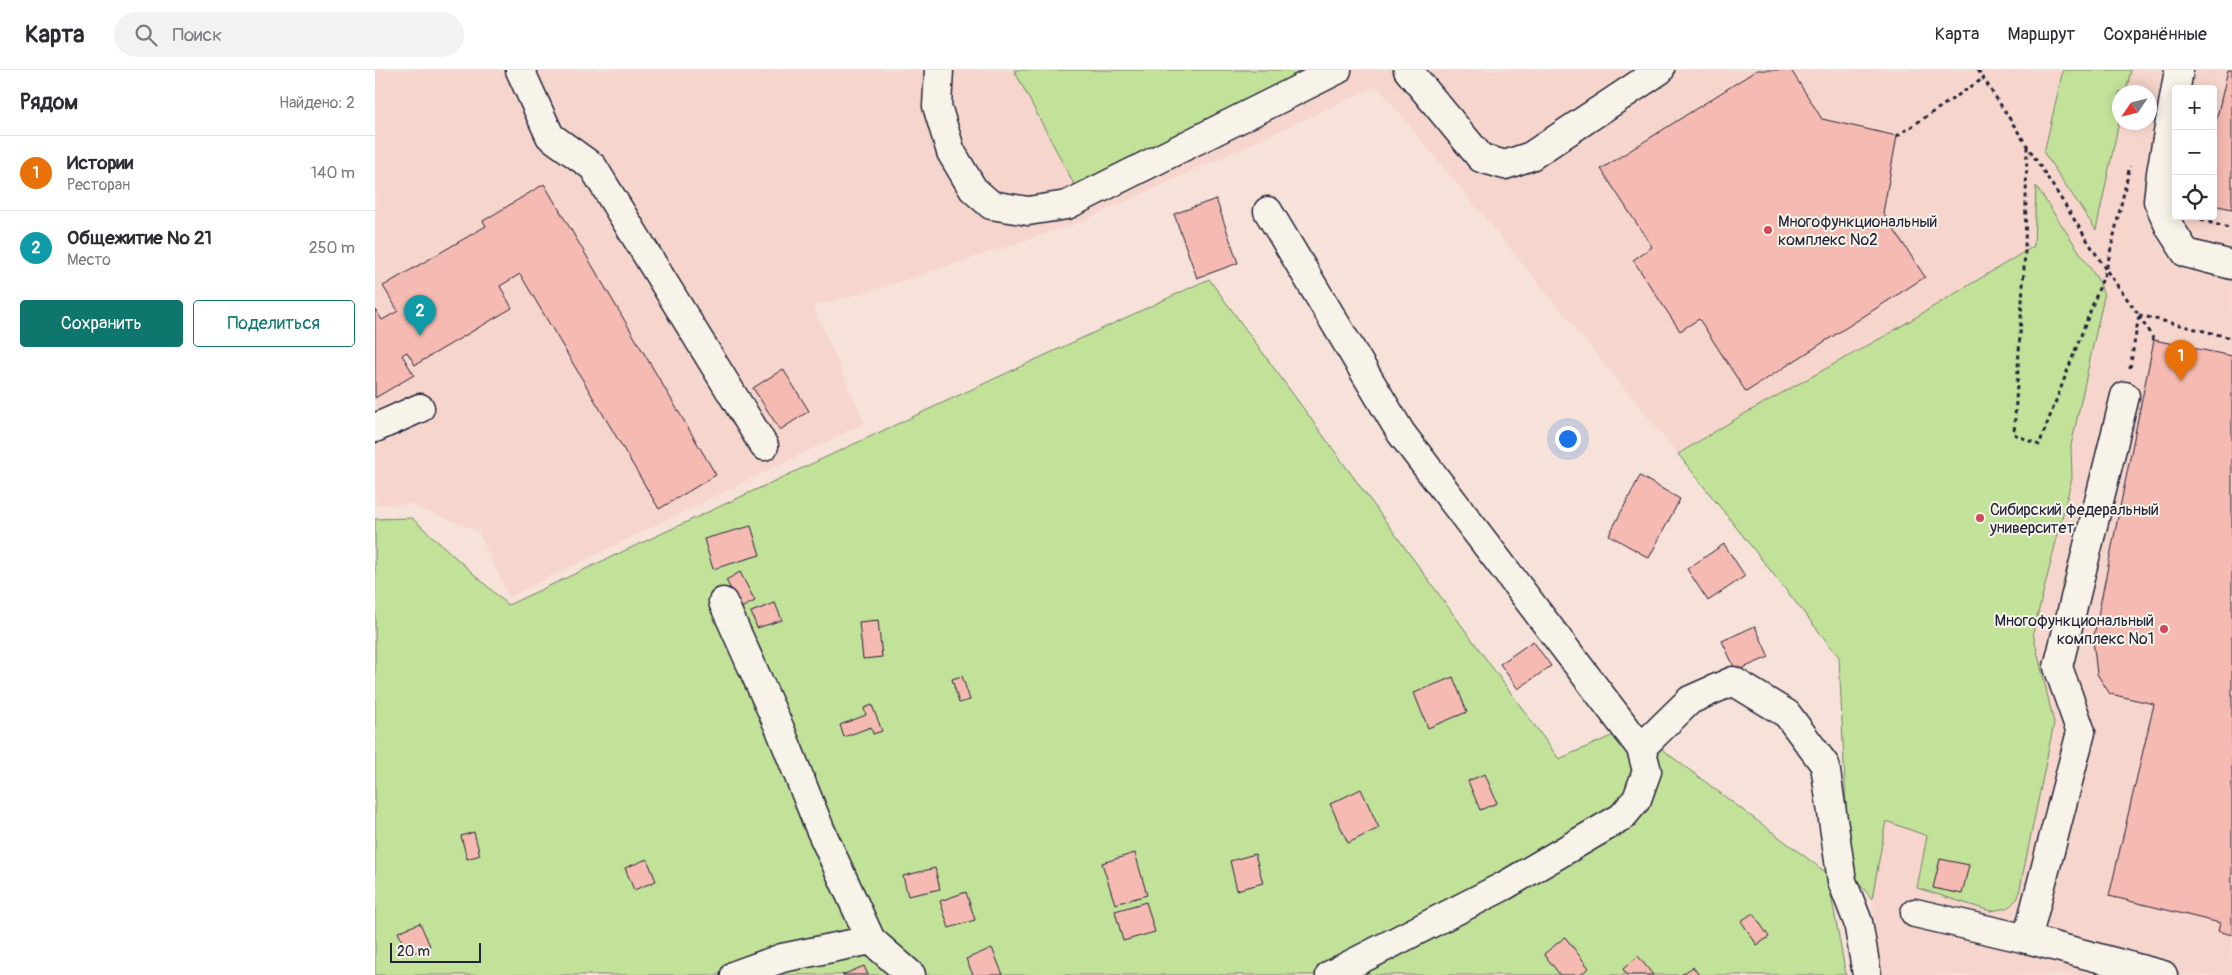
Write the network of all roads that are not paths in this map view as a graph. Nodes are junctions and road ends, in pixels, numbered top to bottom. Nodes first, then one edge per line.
1 (520, 70) edge
2 (939, 70) edge
3 (1337, 70) edge
4 (1408, 70) edge
5 (1660, 70) edge
6 (2179, 70) edge
7 (1268, 211) dead end
8 (2232, 265) edge
9 (2125, 396) road end
10 (420, 408) dead end
11 (375, 428) edge
12 (764, 446) dead end
13 (723, 602) dead end
14 (1641, 748) junction
15 (1915, 913) dead end
16 (871, 940) junction
17 (2027, 940) junction
18 (735, 975) edge
19 (911, 975) edge
20 (1329, 975) edge
21 (1867, 975) edge
22 (2163, 975) edge

1 - 12 lane
2 - 3 lane
4 - 5 lane
6 - 8 lane
7 - 14 lane
9 - 17 lane
10 - 11 lane
13 - 16 lane
14 - 20 lane
14 - 21 lane
15 - 17 lane
16 - 18 lane
16 - 19 lane
17 - 22 lane

